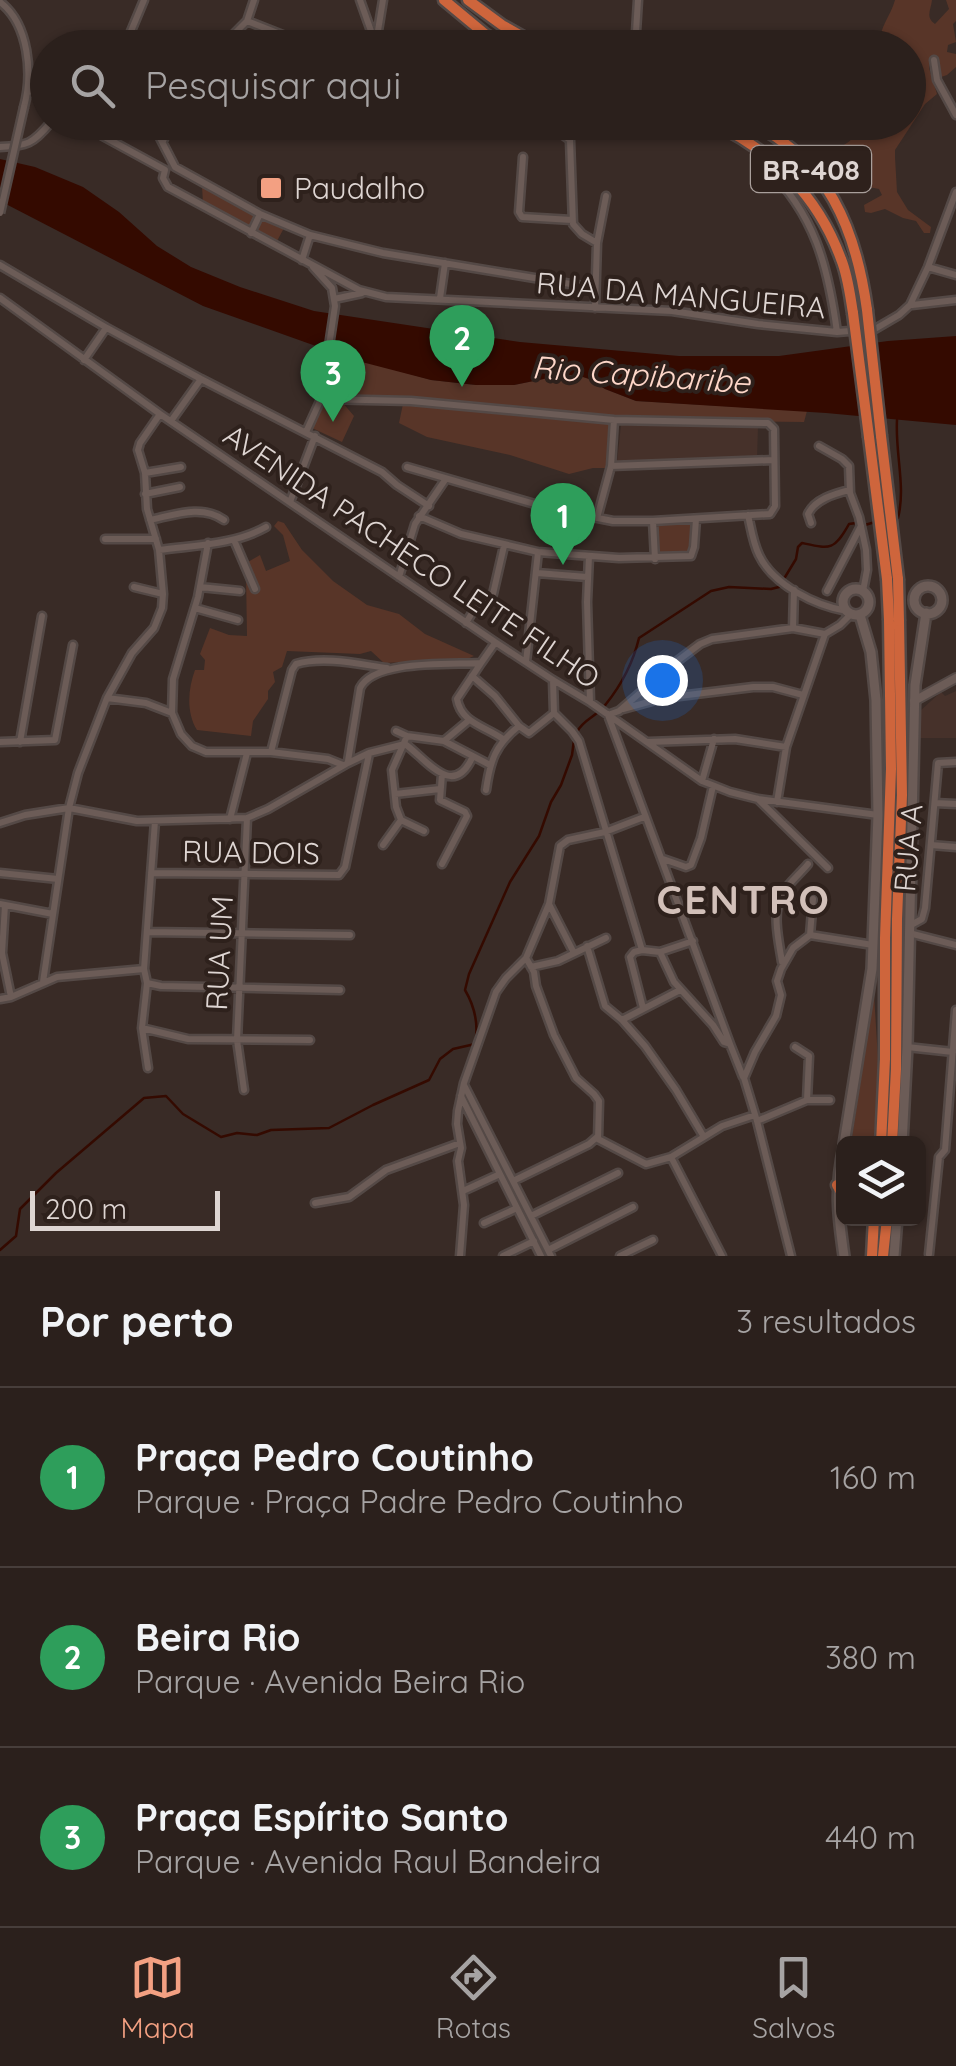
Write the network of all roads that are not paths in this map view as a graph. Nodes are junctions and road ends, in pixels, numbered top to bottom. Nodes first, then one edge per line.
1 (144, 0) edge
2 (254, 0) edge
3 (360, 0) edge
4 (383, 0) edge
5 (444, 0) edge
6 (468, 0) edge
7 (638, 0) edge
8 (0, 2) edge
9 (247, 21) junction
10 (132, 30) edge
11 (238, 30) edge
12 (270, 30) edge
13 (370, 30) edge
14 (378, 30) edge
15 (479, 30) edge
16 (511, 30) edge
17 (637, 30) edge
18 (934, 60) dead end
19 (28, 91) joint
20 (956, 115) edge
21 (34, 140) edge
22 (110, 140) edge
23 (570, 140) edge
24 (743, 140) edge
25 (780, 140) edge
26 (162, 142) edge
27 (0, 147) edge
28 (765, 152) junction
29 (523, 157) dead end
30 (175, 167) junction
31 (165, 170) junction
32 (199, 180) junction
33 (956, 192) edge
34 (606, 196) dead end
35 (200, 204) junction
36 (0, 213) edge
37 (260, 214) junction
38 (572, 220) junction
39 (251, 233) junction
40 (310, 235) junction
41 (597, 243) junction
42 (306, 261) junction
43 (445, 263) junction
44 (0, 265) edge
45 (928, 267) junction
46 (956, 275) edge
47 (595, 288) junction
48 (370, 294) junction
49 (0, 298) edge
50 (440, 298) junction
51 (956, 300) edge
52 (334, 302) junction
53 (910, 305) junction
54 (595, 308) junction
55 (106, 328) junction
56 (837, 332) junction
57 (84, 360) junction
58 (201, 379) junction
59 (320, 399) junction
60 (160, 414) junction
61 (614, 420) junction
62 (172, 421) junction
63 (306, 432) junction
64 (315, 436) junction
65 (875, 436) junction
66 (819, 446) dead end
67 (774, 460) junction
68 (611, 466) junction
69 (407, 467) dead end
70 (181, 468) dead end
71 (145, 473) junction
72 (445, 480) junction
73 (180, 487) dead end
74 (849, 490) junction
75 (145, 494) junction
76 (290, 502) junction
77 (429, 506) junction
78 (748, 515) junction
79 (419, 516) junction
80 (597, 518) junction
81 (696, 519) junction
82 (150, 520) junction
83 (224, 520) dead end
84 (653, 521) junction
85 (810, 523) dead end
86 (861, 525) junction
87 (266, 526) dead end
88 (106, 538) dead end
89 (156, 539) junction
90 (234, 540) junction
91 (208, 543) junction
92 (504, 546) junction
93 (159, 550) junction
94 (538, 552) junction
95 (589, 556) junction
96 (655, 559) junction
97 (537, 573) junction
98 (400, 576) junction
99 (587, 577) junction
100 (134, 587) dead end
101 (200, 587) junction
102 (255, 588) dead end
103 (794, 590) junction
104 (240, 591) dead end
105 (828, 591) dead end
106 (864, 591) junction
107 (164, 594) junction
108 (915, 600) junction
109 (870, 601) junction
110 (195, 608) junction
111 (853, 613) junction
112 (926, 613) junction
113 (42, 616) dead end
114 (238, 620) dead end
115 (894, 620) junction
116 (466, 623) junction
117 (794, 628) junction
118 (824, 634) junction
119 (495, 642) junction
120 (72, 644) dead end
121 (526, 662) junction
122 (481, 663) junction
123 (391, 668) junction
124 (472, 676) junction
125 (956, 678) edge
126 (553, 680) junction
127 (654, 681) junction
128 (803, 695) junction
129 (106, 698) junction
130 (662, 698) junction
131 (914, 701) junction
132 (590, 702) junction
133 (619, 710) junction
134 (604, 711) junction
135 (172, 713) junction
136 (554, 713) junction
137 (468, 721) junction
138 (520, 726) junction
139 (396, 731) dead end
140 (504, 738) junction
141 (714, 739) junction
142 (406, 740) junction
143 (444, 741) junction
144 (0, 742) edge
145 (20, 742) junction
146 (647, 742) junction
147 (786, 747) junction
148 (271, 752) junction
149 (247, 753) junction
150 (369, 753) junction
151 (472, 758) junction
152 (956, 762) edge
153 (346, 764) junction
154 (490, 765) junction
155 (442, 774) junction
156 (702, 781) junction
157 (713, 786) junction
158 (440, 789) junction
159 (486, 790) dead end
160 (395, 794) junction
161 (758, 799) junction
162 (777, 802) junction
163 (935, 803) junction
164 (956, 804) edge
165 (68, 808) junction
166 (878, 815) junction
167 (230, 818) junction
168 (247, 818) junction
169 (644, 818) junction
170 (401, 820) junction
171 (155, 821) junction
172 (0, 823) edge
173 (424, 831) dead end
174 (604, 832) junction
175 (383, 845) dead end
176 (931, 845) junction
177 (956, 848) edge
178 (662, 859) junction
179 (442, 864) dead end
180 (808, 864) dead end
181 (828, 868) dead end
182 (0, 873) edge
183 (152, 873) junction
184 (245, 874) junction
185 (59, 879) junction
186 (814, 899) dead end
187 (550, 904) junction
188 (2, 905) edge
189 (53, 914) junction
190 (908, 929) junction
191 (147, 932) junction
192 (242, 933) junction
193 (350, 935) dead end
194 (810, 935) junction
195 (606, 938) dead end
196 (693, 941) junction
197 (956, 944) edge
198 (587, 946) junction
199 (873, 946) junction
200 (642, 950) junction
201 (660, 952) junction
202 (574, 953) junction
203 (526, 958) junction
204 (783, 965) junction
205 (531, 967) junction
206 (144, 969) junction
207 (42, 982) junction
208 (147, 983) junction
209 (240, 988) junction
210 (340, 990) dead end
211 (680, 990) junction
212 (11, 998) junction
213 (0, 999) edge
214 (643, 1008) junction
215 (956, 1010) edge
216 (622, 1020) junction
217 (142, 1028) junction
218 (237, 1040) junction
219 (310, 1040) dead end
220 (730, 1044) junction
221 (795, 1046) dead end
222 (907, 1048) junction
223 (953, 1052) junction
224 (148, 1068) dead end
225 (744, 1078) junction
226 (464, 1084) junction
227 (244, 1090) dead end
228 (461, 1095) junction
229 (806, 1100) junction
230 (830, 1100) dead end
231 (756, 1118) junction
232 (597, 1136) junction
233 (846, 1136) edge
234 (881, 1136) edge
235 (892, 1136) edge
236 (902, 1136) edge
237 (704, 1137) junction
238 (460, 1144) junction
239 (945, 1150) junction
240 (671, 1157) junction
241 (956, 1158) edge
242 (618, 1173) dead end
243 (500, 1174) junction
244 (513, 1181) junction
245 (463, 1191) junction
246 (316, 1202) dead end
247 (633, 1207) dead end
248 (517, 1208) junction
249 (531, 1216) junction
250 (484, 1223) dead end
251 (840, 1226) edge
252 (874, 1226) edge
253 (885, 1226) edge
254 (896, 1226) edge
255 (653, 1240) dead end
256 (534, 1241) junction
257 (550, 1253) edge
258 (929, 1254) edge
259 (460, 1256) edge
260 (503, 1256) edge
261 (541, 1256) edge
262 (620, 1256) edge
263 (722, 1256) edge
264 (791, 1256) edge
265 (844, 1256) edge
266 (872, 1256) edge
267 (883, 1256) edge
268 (894, 1256) edge

1 - 10 street
2 - 9 street
3 - 13 street
4 - 14 street
5 - 15 highway
6 - 16 highway
7 - 17 street
8 - 19 street
9 - 11 street
9 - 12 street
18 - 20 street
19 - 36 street, bridge
21 - 27 street
22 - 31 street
23 - 38 street
24 - 28 highway, BR-408
25 - 65 highway, BR-408, bridge
26 - 30 street
28 - 56 street
28 - 65 highway, BR-408, bridge
29 - 38 street
30 - 31 street
30 - 32 street
31 - 35 street
32 - 35 street
32 - 37 street
33 - 45 street
34 - 41 street
35 - 39 street
37 - 39 street
37 - 40 street
38 - 41 street
39 - 42 street
40 - 42 street
40 - 43 street
41 - 47 street
42 - 48 street
42 - 52 street
43 - 47 street
43 - 50 street
44 - 55 street
45 - 46 street
45 - 53 street
47 - 54 street
48 - 50 street, RUA DA MANGUEIRA
48 - 52 street
49 - 57 street, AVENIDA PACHECO LEITE FILHO
50 - 54 street, RUA DA MANGUEIRA
51 - 53 street
52 - 59 street
53 - 56 street, RUA DA MANGUEIRA
54 - 56 street, RUA DA MANGUEIRA
55 - 57 street
55 - 58 street
57 - 60 street, AVENIDA PACHECO LEITE FILHO
58 - 62 street
58 - 63 street
59 - 61 street
59 - 63 street
60 - 62 street, AVENIDA PACHECO LEITE FILHO
60 - 71 street
61 - 67 street
61 - 68 street
62 - 76 street, AVENIDA PACHECO LEITE FILHO
63 - 64 street
64 - 76 street
64 - 77 street
65 - 115 highway, BR-408, bridge
66 - 74 street
67 - 68 street
67 - 78 street
68 - 80 street
69 - 72 street
70 - 71 street
71 - 75 street
72 - 77 street
72 - 80 street
73 - 75 street
74 - 85 street
74 - 86 street
75 - 82 street
76 - 98 street, AVENIDA PACHECO LEITE FILHO
77 - 79 street
78 - 81 street
78 - 103 street
79 - 92 street
79 - 98 street
80 - 84 street
81 - 84 street
81 - 96 street
82 - 83 street
82 - 89 street
84 - 96 street
86 - 105 street
86 - 106 street
87 - 90 street
88 - 89 street
89 - 93 street
90 - 91 street
90 - 102 street
91 - 93 street
91 - 101 street
92 - 94 street
92 - 116 street
93 - 107 street
94 - 95 street
94 - 97 street
95 - 96 street
95 - 99 street
97 - 99 street
97 - 121 street
98 - 116 street, AVENIDA PACHECO LEITE FILHO
99 - 132 street
100 - 107 street
101 - 104 street
101 - 110 street
103 - 111 street
103 - 117 street
106 - 109 main road
106 - 111 main road
107 - 129 street
108 - 109 main road
108 - 112 main road
108 - 112 main road
109 - 111 main road
110 - 114 street
110 - 135 street
111 - 118 street
111 - 166 main road
112 - 131 main road
113 - 145 street
115 - 234 highway, BR-408
115 - 235 highway, BR-408
116 - 119 street, AVENIDA PACHECO LEITE FILHO
117 - 118 street
117 - 127 street
118 - 128 street
119 - 121 street, AVENIDA PACHECO LEITE FILHO
119 - 122 street
120 - 145 street
121 - 126 street, AVENIDA PACHECO LEITE FILHO
122 - 123 street
122 - 124 street
123 - 148 street
123 - 153 street
124 - 137 street
124 - 138 street
125 - 131 street
126 - 132 street, AVENIDA PACHECO LEITE FILHO
126 - 136 street
127 - 130 street
127 - 133 street
128 - 130 street
128 - 147 street
129 - 135 street
129 - 165 street
130 - 133 street
131 - 190 main road
132 - 134 street, AVENIDA PACHECO LEITE FILHO
133 - 134 street
134 - 146 street, AVENIDA PACHECO LEITE FILHO
134 - 169 street
135 - 149 street
136 - 138 street
136 - 174 street
137 - 140 street
137 - 143 street
138 - 140 street
139 - 142 street
140 - 154 street
141 - 146 street
141 - 147 street
141 - 156 street
142 - 143 street
142 - 150 street
142 - 155 street
142 - 160 street
143 - 151 street
144 - 145 street
146 - 156 street, AVENIDA PACHECO LEITE FILHO
147 - 162 street
148 - 149 street
148 - 153 street
149 - 167 street
150 - 153 street
150 - 184 street, RUA DOIS
151 - 154 street
151 - 155 street
152 - 163 street, RUA A
153 - 168 street
154 - 159 street
155 - 158 street
156 - 157 street, AVENIDA PACHECO LEITE FILHO
157 - 161 street, AVENIDA PACHECO LEITE FILHO
157 - 178 street
158 - 160 street
158 - 179 street
160 - 170 street
161 - 162 street, AVENIDA PACHECO LEITE FILHO
161 - 181 street
162 - 166 street, AVENIDA PACHECO LEITE FILHO
163 - 164 street
163 - 176 street, RUA A
165 - 171 street
165 - 172 street
165 - 185 street
166 - 199 main road
167 - 168 street
167 - 171 street
168 - 184 street, RUA UM
169 - 174 street
169 - 178 street
170 - 173 street
170 - 175 street
171 - 183 street
174 - 187 street
174 - 200 street
176 - 177 street
176 - 190 street, RUA A
178 - 196 street
180 - 204 street
182 - 185 street
183 - 184 street, RUA DOIS
183 - 191 street
184 - 192 street, RUA UM
185 - 189 street
186 - 194 street
187 - 202 street
187 - 203 street
188 - 189 street
188 - 212 street
189 - 207 street
190 - 197 street
190 - 222 main road
191 - 192 street
191 - 206 street
192 - 193 street
192 - 209 street, RUA UM
194 - 199 street
194 - 204 street
195 - 198 street
196 - 201 street
196 - 220 street
198 - 202 street
198 - 216 street
199 - 233 main road
200 - 201 street
200 - 214 street
201 - 211 street
202 - 205 street
203 - 205 street
203 - 226 street
204 - 225 street
205 - 232 street
206 - 207 street
206 - 208 street
207 - 212 street
208 - 209 street
208 - 217 street
209 - 210 street
209 - 218 street, RUA UM
211 - 214 street
211 - 220 street
212 - 213 street
214 - 216 street
215 - 223 street
216 - 237 street
217 - 218 street
217 - 224 street
218 - 219 street
218 - 227 street, RUA UM
220 - 225 street
221 - 229 street
222 - 223 street
222 - 236 main road
223 - 239 street
225 - 231 street
226 - 228 street
226 - 244 street
228 - 238 street
228 - 243 street
229 - 230 street
229 - 231 street
231 - 237 street
231 - 264 street
232 - 240 street
232 - 244 street
237 - 240 street
238 - 245 street
238 - 246 street
239 - 241 street
239 - 258 street
240 - 263 street
242 - 249 street
243 - 245 street
243 - 248 street
244 - 249 street
245 - 259 street
247 - 257 street
248 - 250 street
248 - 256 street
249 - 257 street
251 - 265 main road
252 - 266 highway
253 - 267 highway
254 - 268 main road
255 - 262 street
256 - 260 street
256 - 261 street

